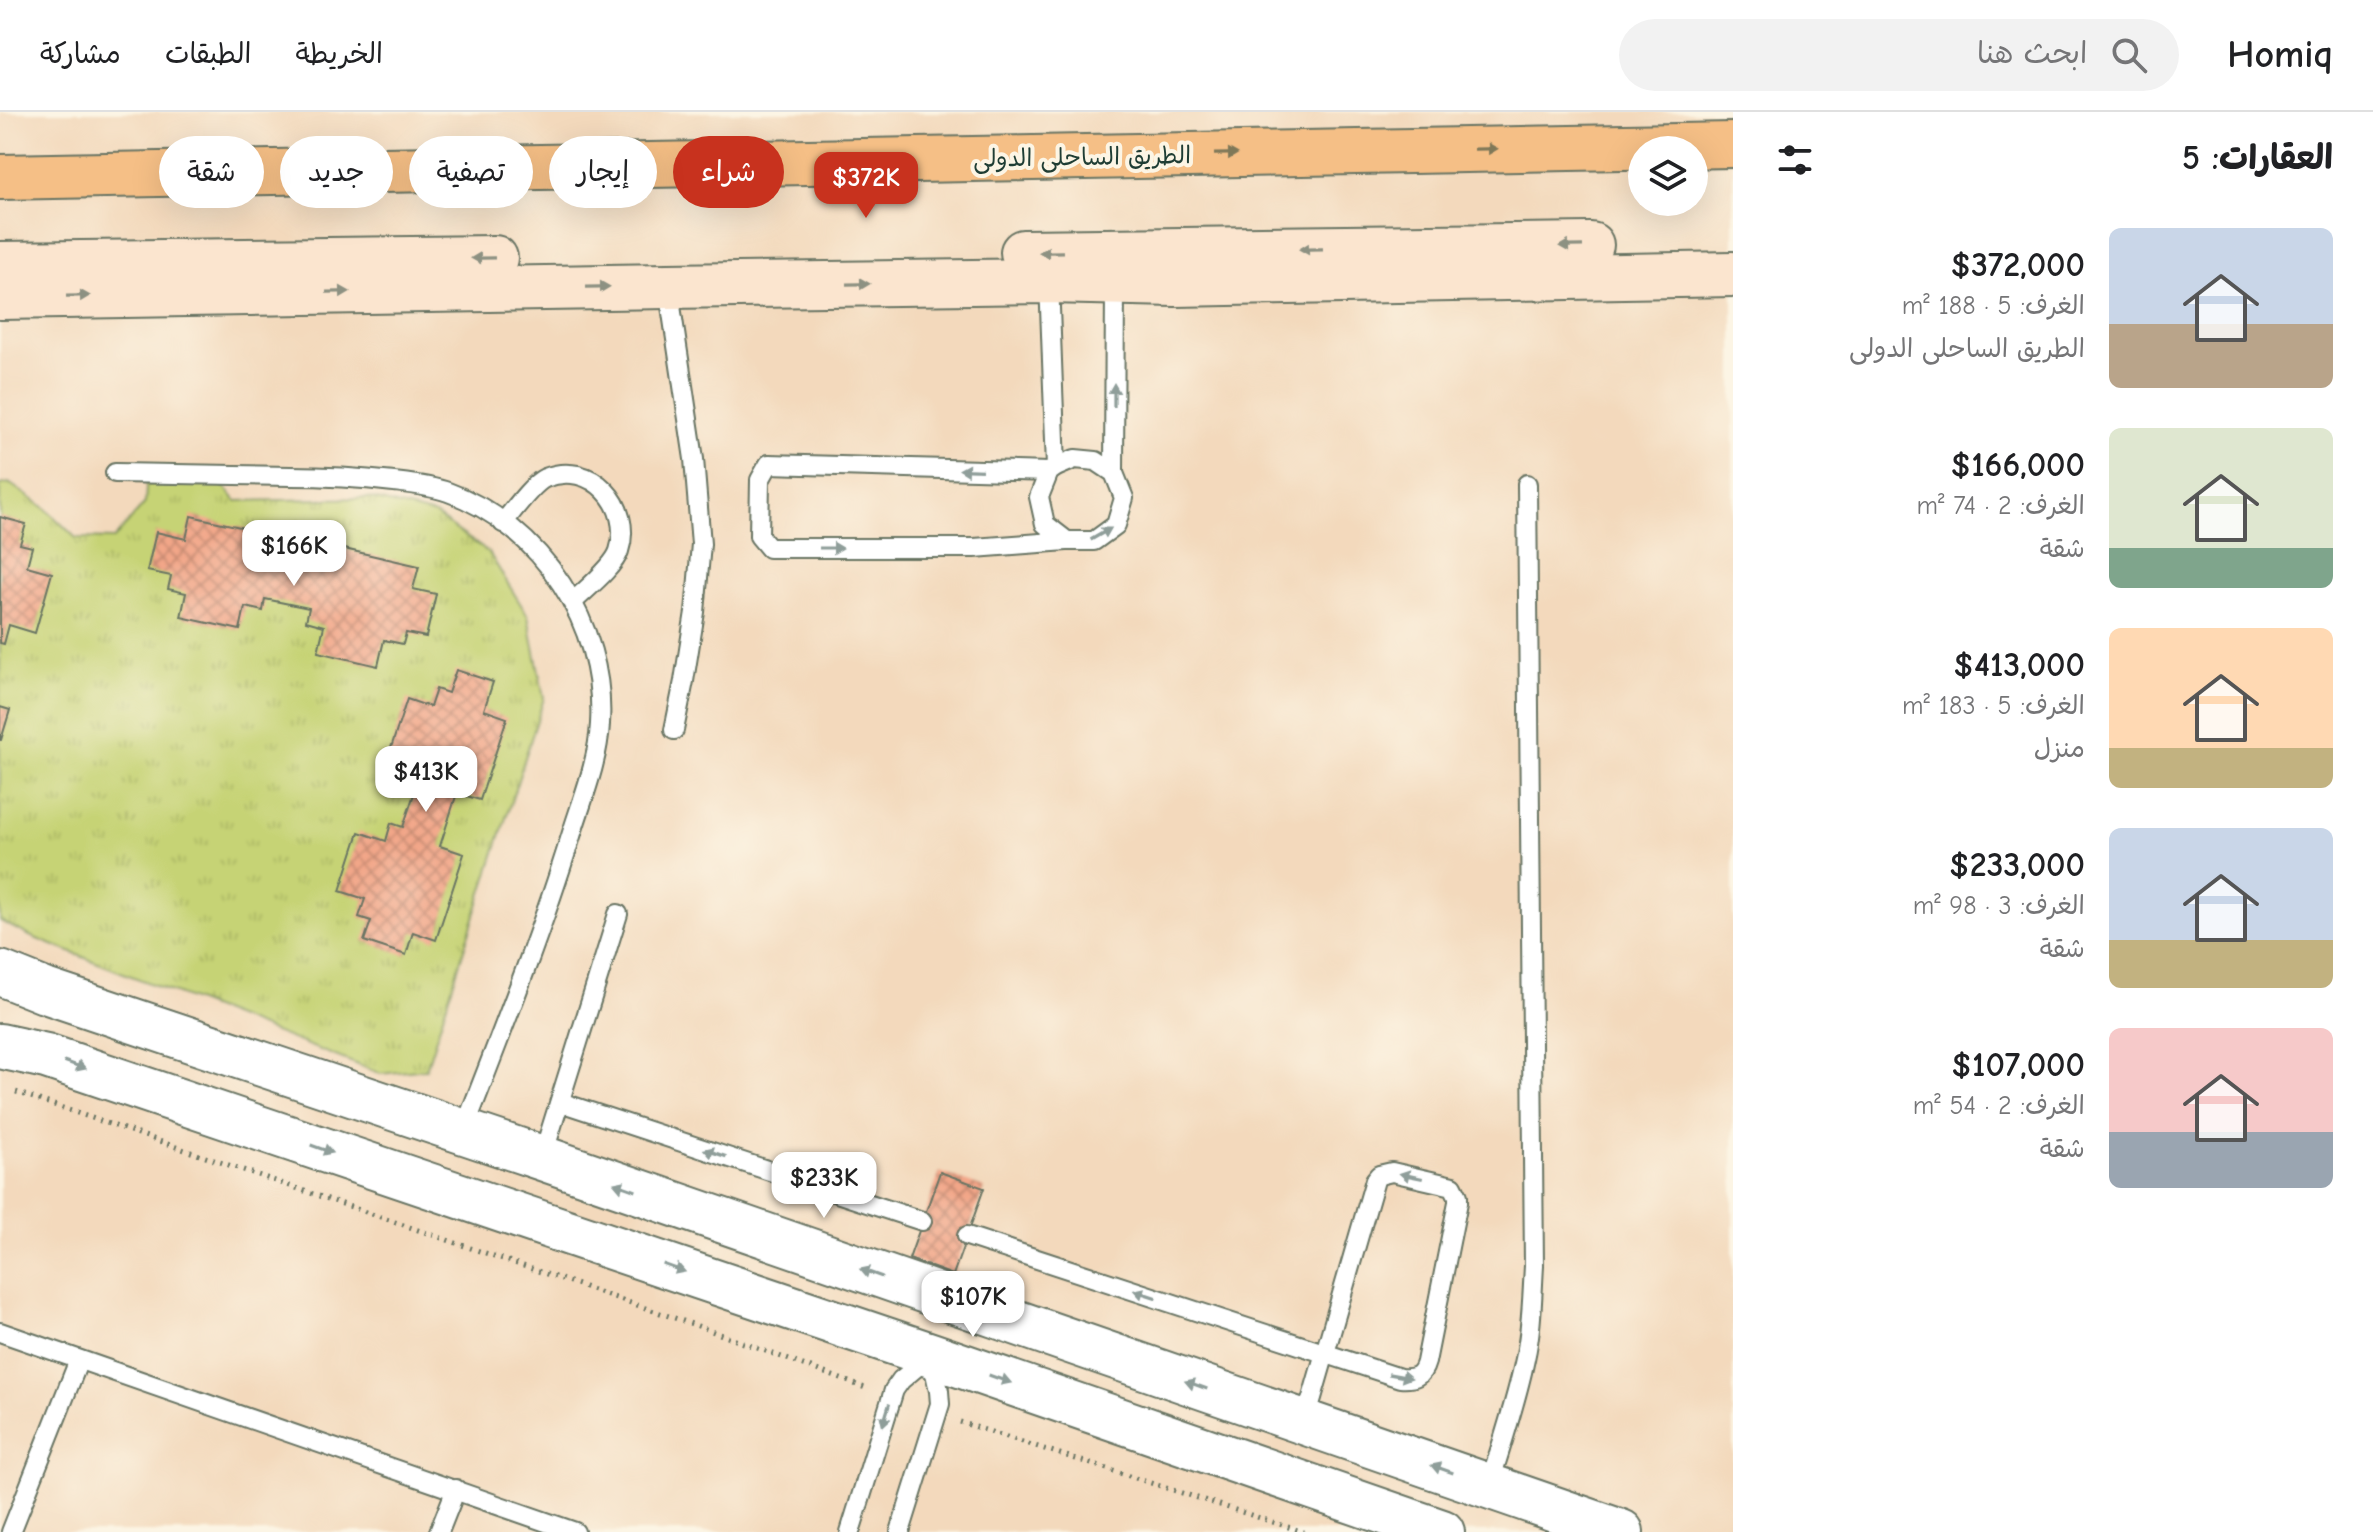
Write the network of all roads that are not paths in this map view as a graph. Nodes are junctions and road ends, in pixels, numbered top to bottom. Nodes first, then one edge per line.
1 (1733, 145) edge
2 (0, 177) edge
3 (1733, 244) edge
4 (0, 264) edge
5 (1175, 267) junction
6 (1733, 274) edge
7 (1049, 281) junction
8 (1115, 283) junction
9 (668, 286) junction
10 (0, 297) edge
11 (1053, 469) junction
12 (115, 473) dead end
13 (1114, 473) junction
14 (1527, 484) dead end
15 (503, 523) junction
16 (1067, 541) junction
17 (573, 602) junction
18 (674, 730) dead end
19 (618, 914) dead end
20 (0, 973) edge
21 (0, 1046) edge
22 (560, 1102) junction
23 (463, 1133) junction
24 (542, 1158) junction
25 (922, 1221) dead end
26 (967, 1236) dead end
27 (950, 1300) junction
28 (0, 1332) edge
29 (1326, 1353) junction
30 (931, 1355) junction
31 (79, 1360) junction
32 (1305, 1422) junction
33 (1489, 1485) junction
34 (456, 1489) junction
35 (11, 1532) edge
36 (439, 1532) edge
37 (575, 1532) edge
38 (850, 1532) edge
39 (900, 1532) edge
40 (1442, 1532) edge
41 (1621, 1532) edge

2 -> 1 highway, الطريق الساحلى الدولى
3 -> 5 main road
5 -> 4 main road
5 - 6 main road
5 - 8 main road
7 - 8 main road
9 -> 7 main road
7 - 11 lane
13 -> 8 lane
10 -> 9 main road
9 - 18 lane
11 - 13 lane
11 - 16 lane
11 -> 16 lane
12 - 15 lane
16 -> 13 lane
14 - 33 lane
15 - 17 lane
15 - 17 lane
17 - 23 lane
19 - 22 lane
20 - 23 street
21 -> 30 street
22 - 24 lane
25 -> 22 lane
23 - 24 street
27 -> 24 street
29 -> 26 lane
27 - 30 street
32 -> 27 street
28 - 31 lane
29 -> 29 lane
29 - 32 lane
30 -> 38 lane
30 - 39 lane
30 -> 40 street
31 - 34 lane
31 - 35 lane
33 -> 32 street
33 - 41 street
34 - 36 lane
34 - 37 lane

